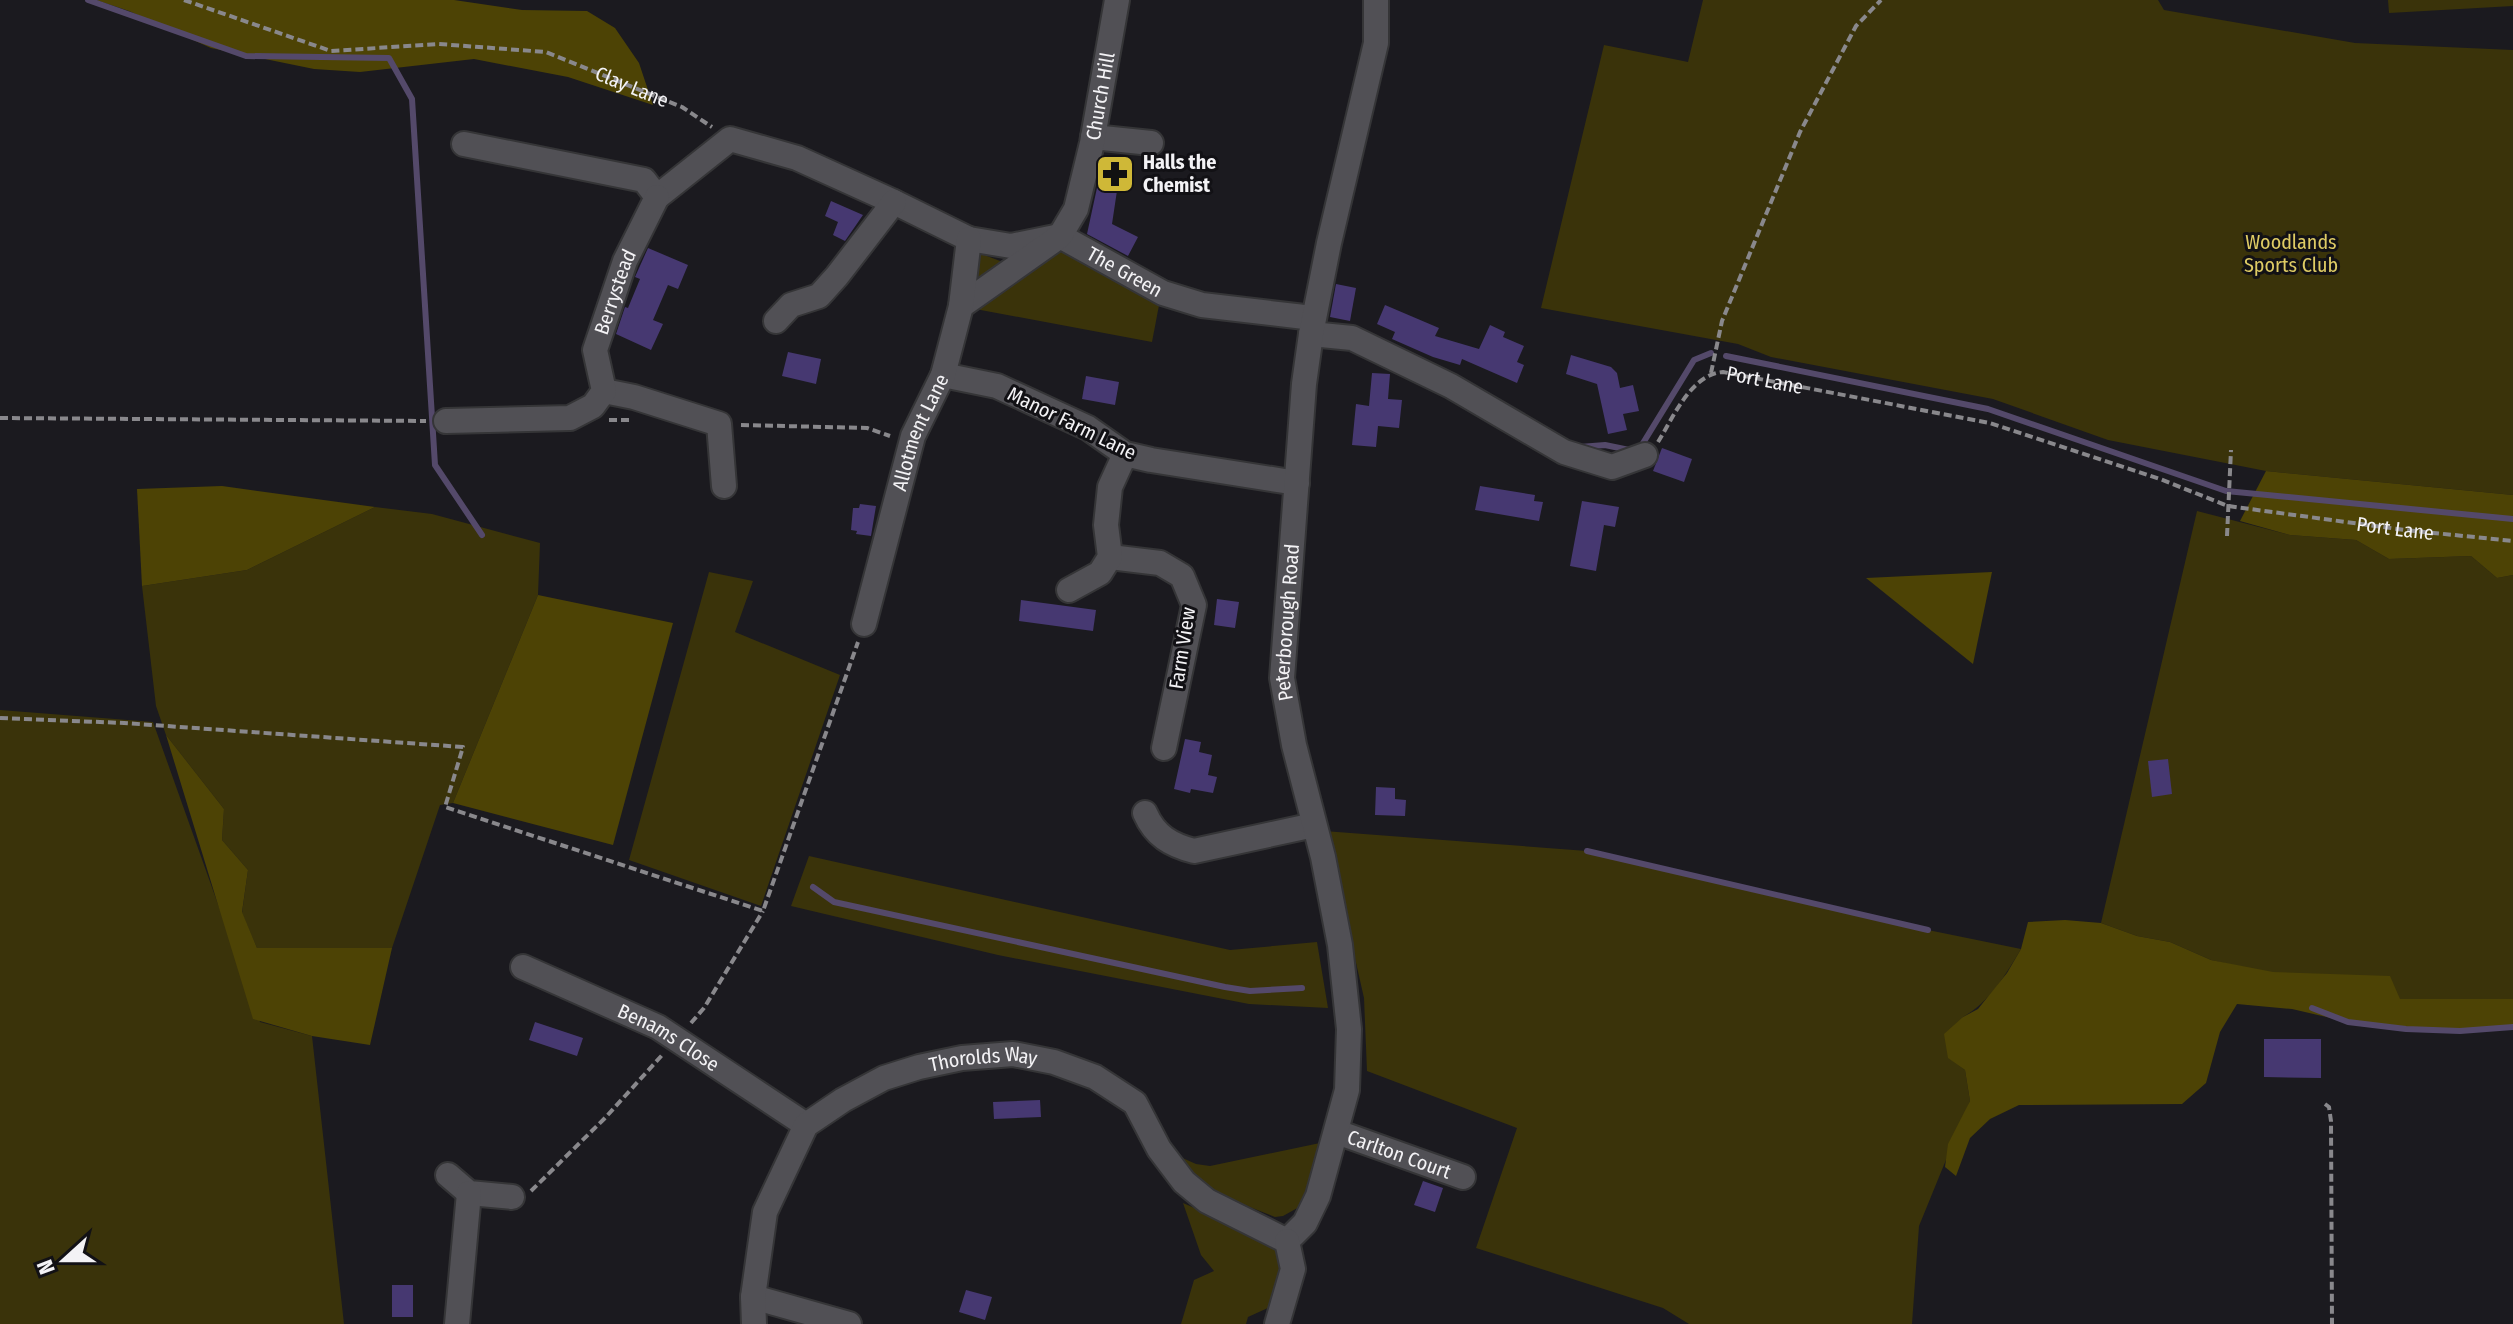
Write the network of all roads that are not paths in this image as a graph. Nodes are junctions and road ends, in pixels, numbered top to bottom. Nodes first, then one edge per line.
1 (1117, 0) edge
2 (1376, 0) edge
3 (1093, 137) junction
4 (1151, 143) dead end
5 (464, 144) dead end
6 (657, 197) junction
7 (894, 202) junction
8 (1060, 236) junction
9 (969, 239) junction
10 (961, 306) junction
11 (776, 321) dead end
12 (1312, 326) junction
13 (943, 375) junction
14 (604, 391) junction
15 (446, 421) dead end
16 (1125, 454) junction
17 (1645, 455) road end
18 (1297, 483) junction
19 (724, 486) dead end
20 (1110, 557) junction
21 (1069, 590) dead end
22 (864, 624) road end
23 (1164, 748) dead end
24 (1145, 813) dead end
25 (1314, 825) junction
26 (523, 967) dead end
27 (806, 1125) junction
28 (1337, 1132) junction
29 (448, 1175) dead end
30 (1463, 1177) dead end
31 (469, 1193) junction
32 (512, 1197) road end
33 (1287, 1241) junction
34 (753, 1297) junction
35 (457, 1324) edge
36 (754, 1324) edge
37 (849, 1324) edge
38 (1277, 1324) edge

1 - 3 street, Church Hill
2 - 12 street, Peterborough Road
3 - 4 street
3 - 8 street, Church Hill
5 - 6 street
6 - 7 street
6 - 14 street, Berrystead
7 - 9 street
7 - 11 street
8 - 9 street
8 - 10 street
8 - 12 street, The Green
9 - 10 street, Allotment Lane
10 - 13 street, Allotment Lane
12 - 17 street
12 - 18 street, Peterborough Road
13 - 16 street, Manor Farm Lane
13 - 22 street, Allotment Lane
14 - 15 street
14 - 19 street
16 - 18 street, Manor Farm Lane
16 - 20 street
18 - 25 street, Peterborough Road
20 - 21 street
20 - 23 street, Farm View
24 - 25 street
25 - 28 street, Peterborough Road
26 - 27 street, Benams Close
27 - 33 street, Thorolds Way
27 - 34 street
28 - 30 street, Carlton Court
28 - 33 street, Peterborough Road
29 - 31 street
31 - 32 street
31 - 35 street
33 - 38 street
34 - 36 street
34 - 37 street

